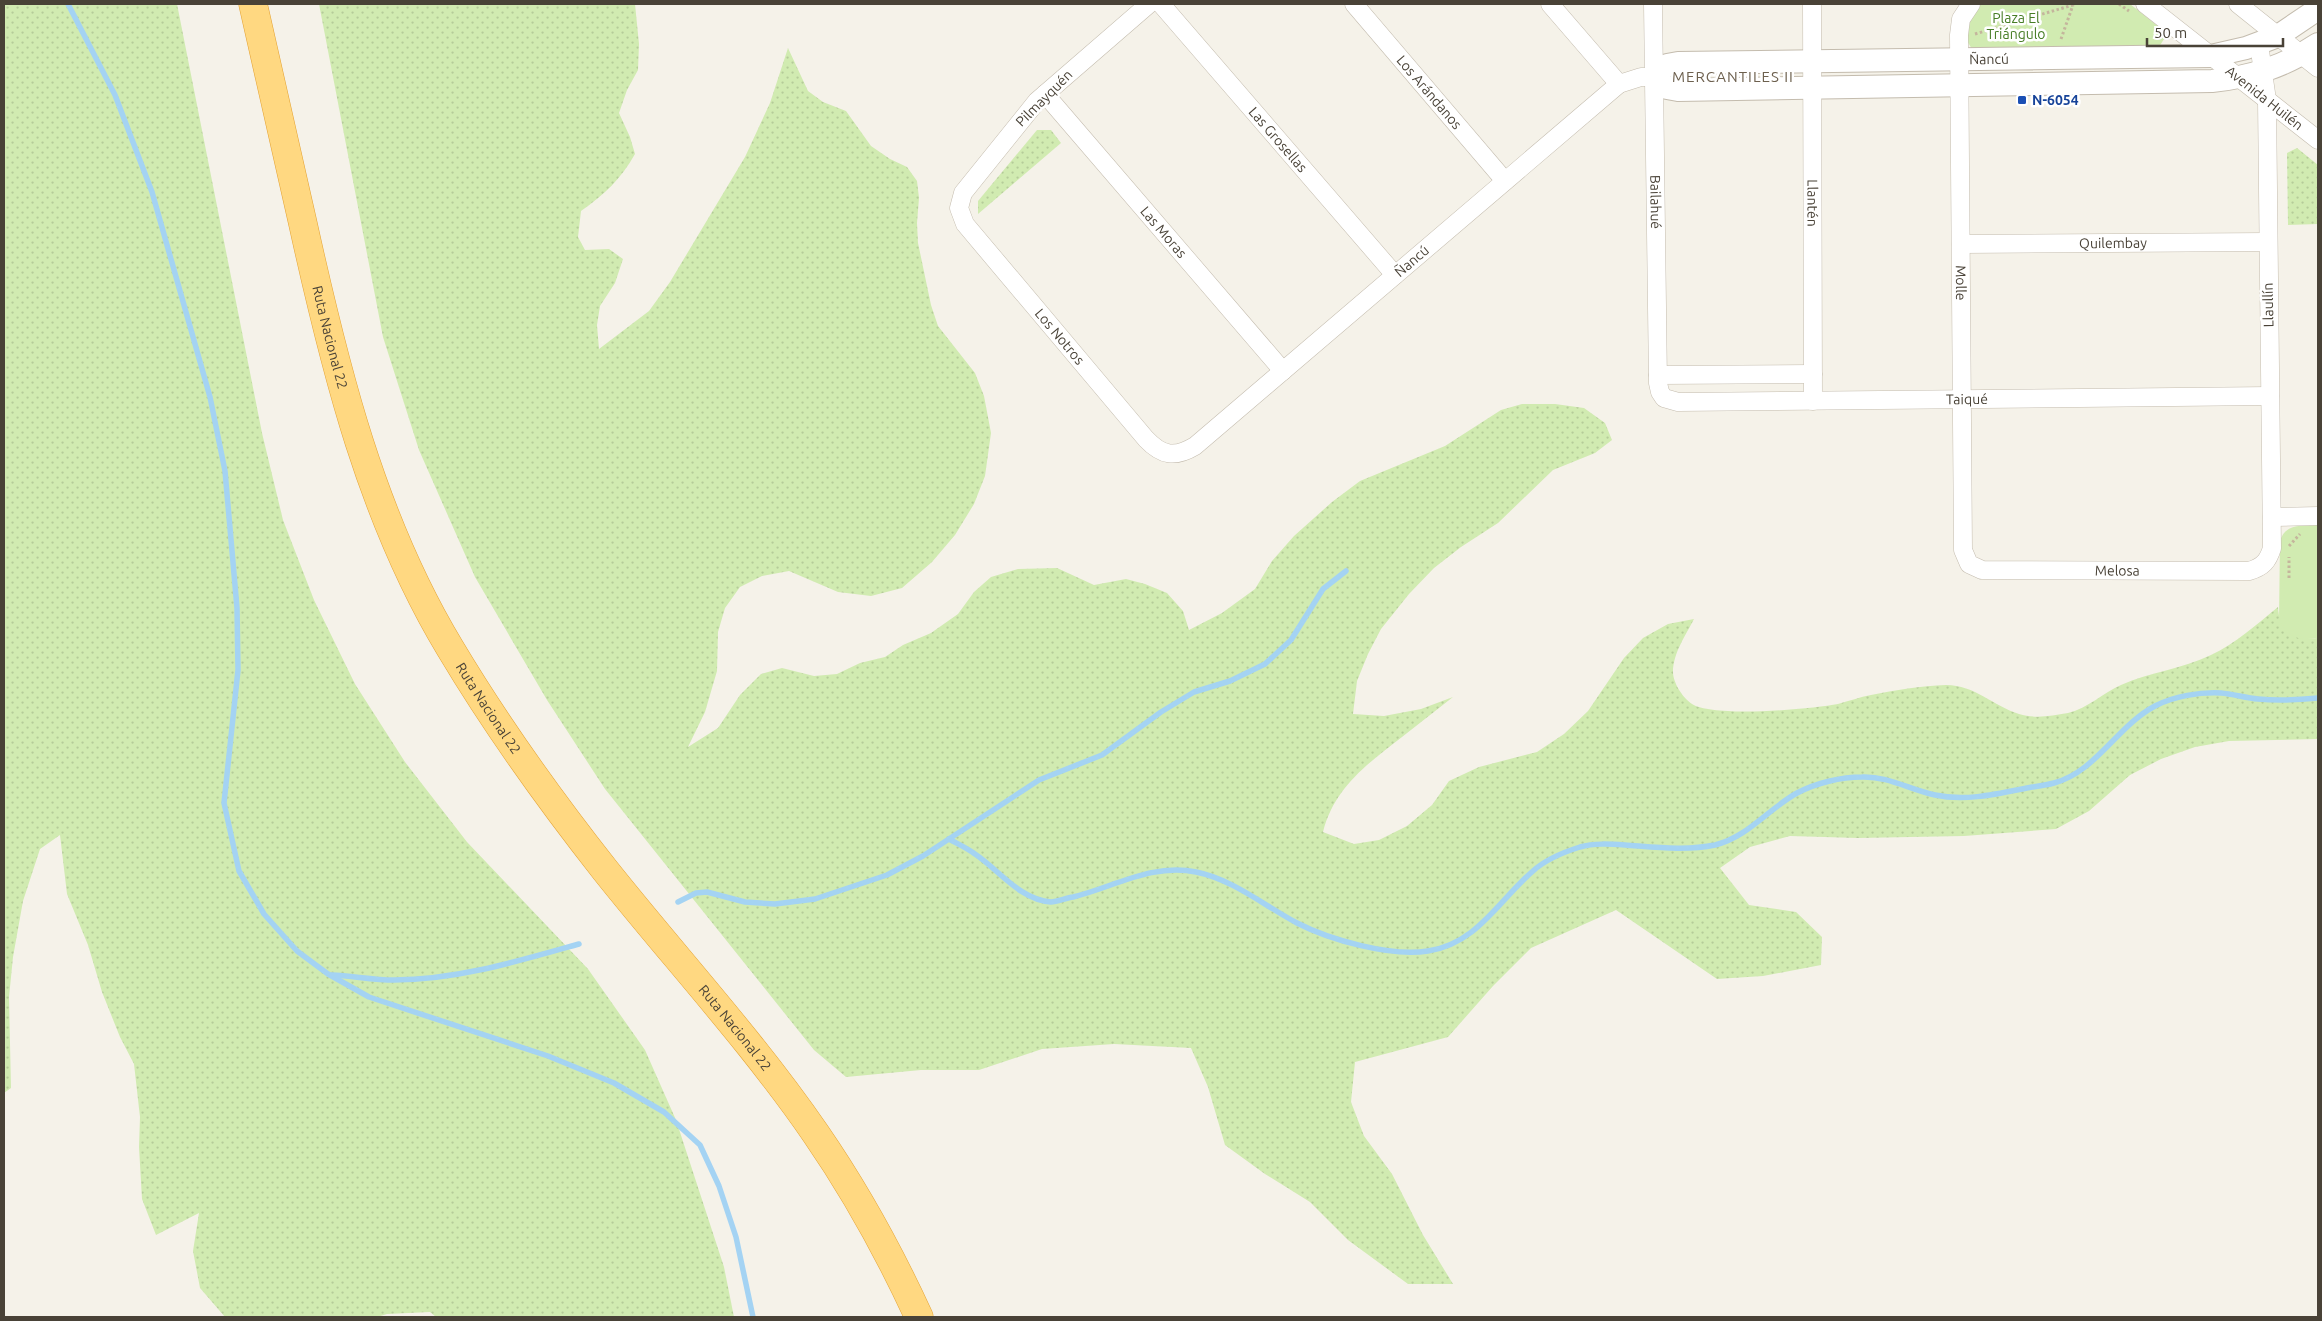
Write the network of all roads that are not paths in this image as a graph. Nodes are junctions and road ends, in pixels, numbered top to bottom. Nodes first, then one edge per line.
1 (254, 4) edge
2 (1149, 4) edge
3 (1161, 4) edge
4 (1354, 4) edge
5 (1550, 4) edge
6 (1653, 4) edge
7 (1812, 4) edge
8 (1972, 4) edge
9 (2145, 4) edge
10 (2238, 4) edge
11 (2318, 9) edge
12 (2268, 40) junction
13 (2313, 55) edge
14 (2211, 56) junction
15 (1959, 59) junction
16 (1813, 61) junction
17 (2264, 72) junction
18 (1654, 77) junction
19 (2239, 78) junction
20 (1619, 84) junction
21 (1959, 85) junction
22 (1813, 87) junction
23 (1045, 94) junction
24 (2268, 100) junction
25 (2318, 140) edge
26 (1505, 181) junction
27 (958, 208) joint
28 (2268, 242) junction
29 (1961, 244) junction
30 (1395, 275) junction
31 (1283, 371) junction
32 (1813, 374) junction
33 (1658, 375) junction
34 (2270, 396) junction
35 (1664, 398) joint
36 (1962, 399) junction
37 (1814, 401) junction
38 (1172, 454) joint
39 (2272, 516) junction
40 (2318, 516) edge
41 (1969, 564) joint
42 (2265, 564) joint
43 (919, 1317) edge

1 - 43 highway, Ruta Nacional 22
2 - 23 street, Pilmayquén
3 - 30 street, Las Grosellas
4 - 26 street, Los Arándanos
5 - 20 street
6 - 18 street, Bailahué
7 - 16 street, Llantén
8 - 15 street, Molle
9 - 14 street, Avenida Huilén
10 - 12 street
11 - 12 street, Ñancú
12 - 13 street
12 - 14 street, Ñancú
12 - 17 street, Llaullín
13 - 17 street, Ñancú
14 - 15 street, Ñancú
14 - 19 street, Avenida Huilén
15 - 16 street, Ñancú
15 - 21 street, Molle
16 - 18 street, Ñancú
16 - 22 street, Llantén
17 - 19 street, Ñancú
17 - 24 street, Llaullín
18 - 20 street, Ñancú
18 - 22 street, Ñancú
18 - 33 street, Bailahué
19 - 21 street, Ñancú
19 - 24 street, Avenida Huilén
20 - 26 street, Ñancú
21 - 22 street, Ñancú
21 - 29 street, Molle
22 - 32 street, Llantén
23 - 27 street, Pilmayquén
23 - 31 street, Las Moras
24 - 25 street, Avenida Huilén
24 - 28 street, Llaullín
26 - 30 street, Ñancú
27 - 38 street, Los Notros
28 - 29 street, Quilembay
28 - 34 street, Llaullín
29 - 36 street, Molle
30 - 31 street, Ñancú
31 - 38 street, Ñancú
32 - 33 street
32 - 37 street, Llantén
33 - 35 street, Bailahué
34 - 36 street, Taiqué
34 - 39 street, Llaullín
35 - 37 street, Taiqué
36 - 37 street, Taiqué
36 - 41 street, Molle
39 - 40 street
39 - 42 street, Llaullín
41 - 42 street, Melosa

